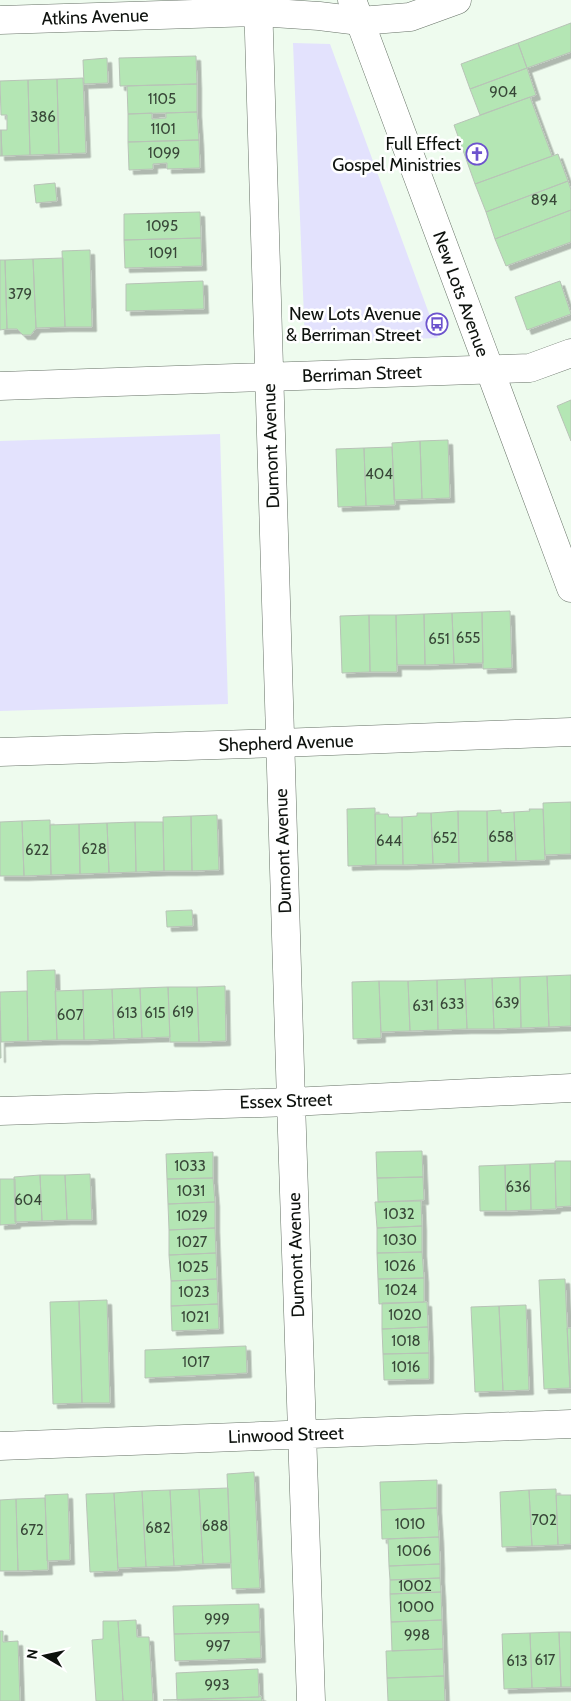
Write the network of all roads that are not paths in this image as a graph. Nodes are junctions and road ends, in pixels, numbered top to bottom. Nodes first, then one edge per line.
1 (457, 0) edge
2 (258, 6) edge
3 (356, 11) edge
4 (0, 20) edge
5 (571, 352) edge
6 (489, 369) junction
7 (269, 378) junction
8 (0, 386) edge
9 (571, 588) edge
10 (571, 732) edge
11 (280, 744) junction
12 (0, 752) edge
13 (571, 1088) edge
14 (291, 1102) junction
15 (0, 1111) edge
16 (571, 1424) edge
17 (302, 1435) junction
18 (0, 1446) edge
19 (312, 1701) edge

1 - 3 street, Atkins Avenue
2 - 3 street, Atkins Avenue
2 - 4 street, Atkins Avenue
2 - 7 street, Dumont Avenue
3 - 6 street, New Lots Avenue
5 - 6 street, Berriman Street
6 - 7 street, Berriman Street
6 - 9 street, New Lots Avenue
7 - 8 street, Berriman Street
7 - 11 street, Dumont Avenue
10 - 11 street, Shepherd Avenue
11 - 12 street, Shepherd Avenue
11 - 14 street, Dumont Avenue
13 - 14 street, Essex Street
14 - 15 street, Essex Street
14 - 17 street, Dumont Avenue
16 - 17 street, Linwood Street
17 - 18 street, Linwood Street
17 - 19 street, Dumont Avenue

